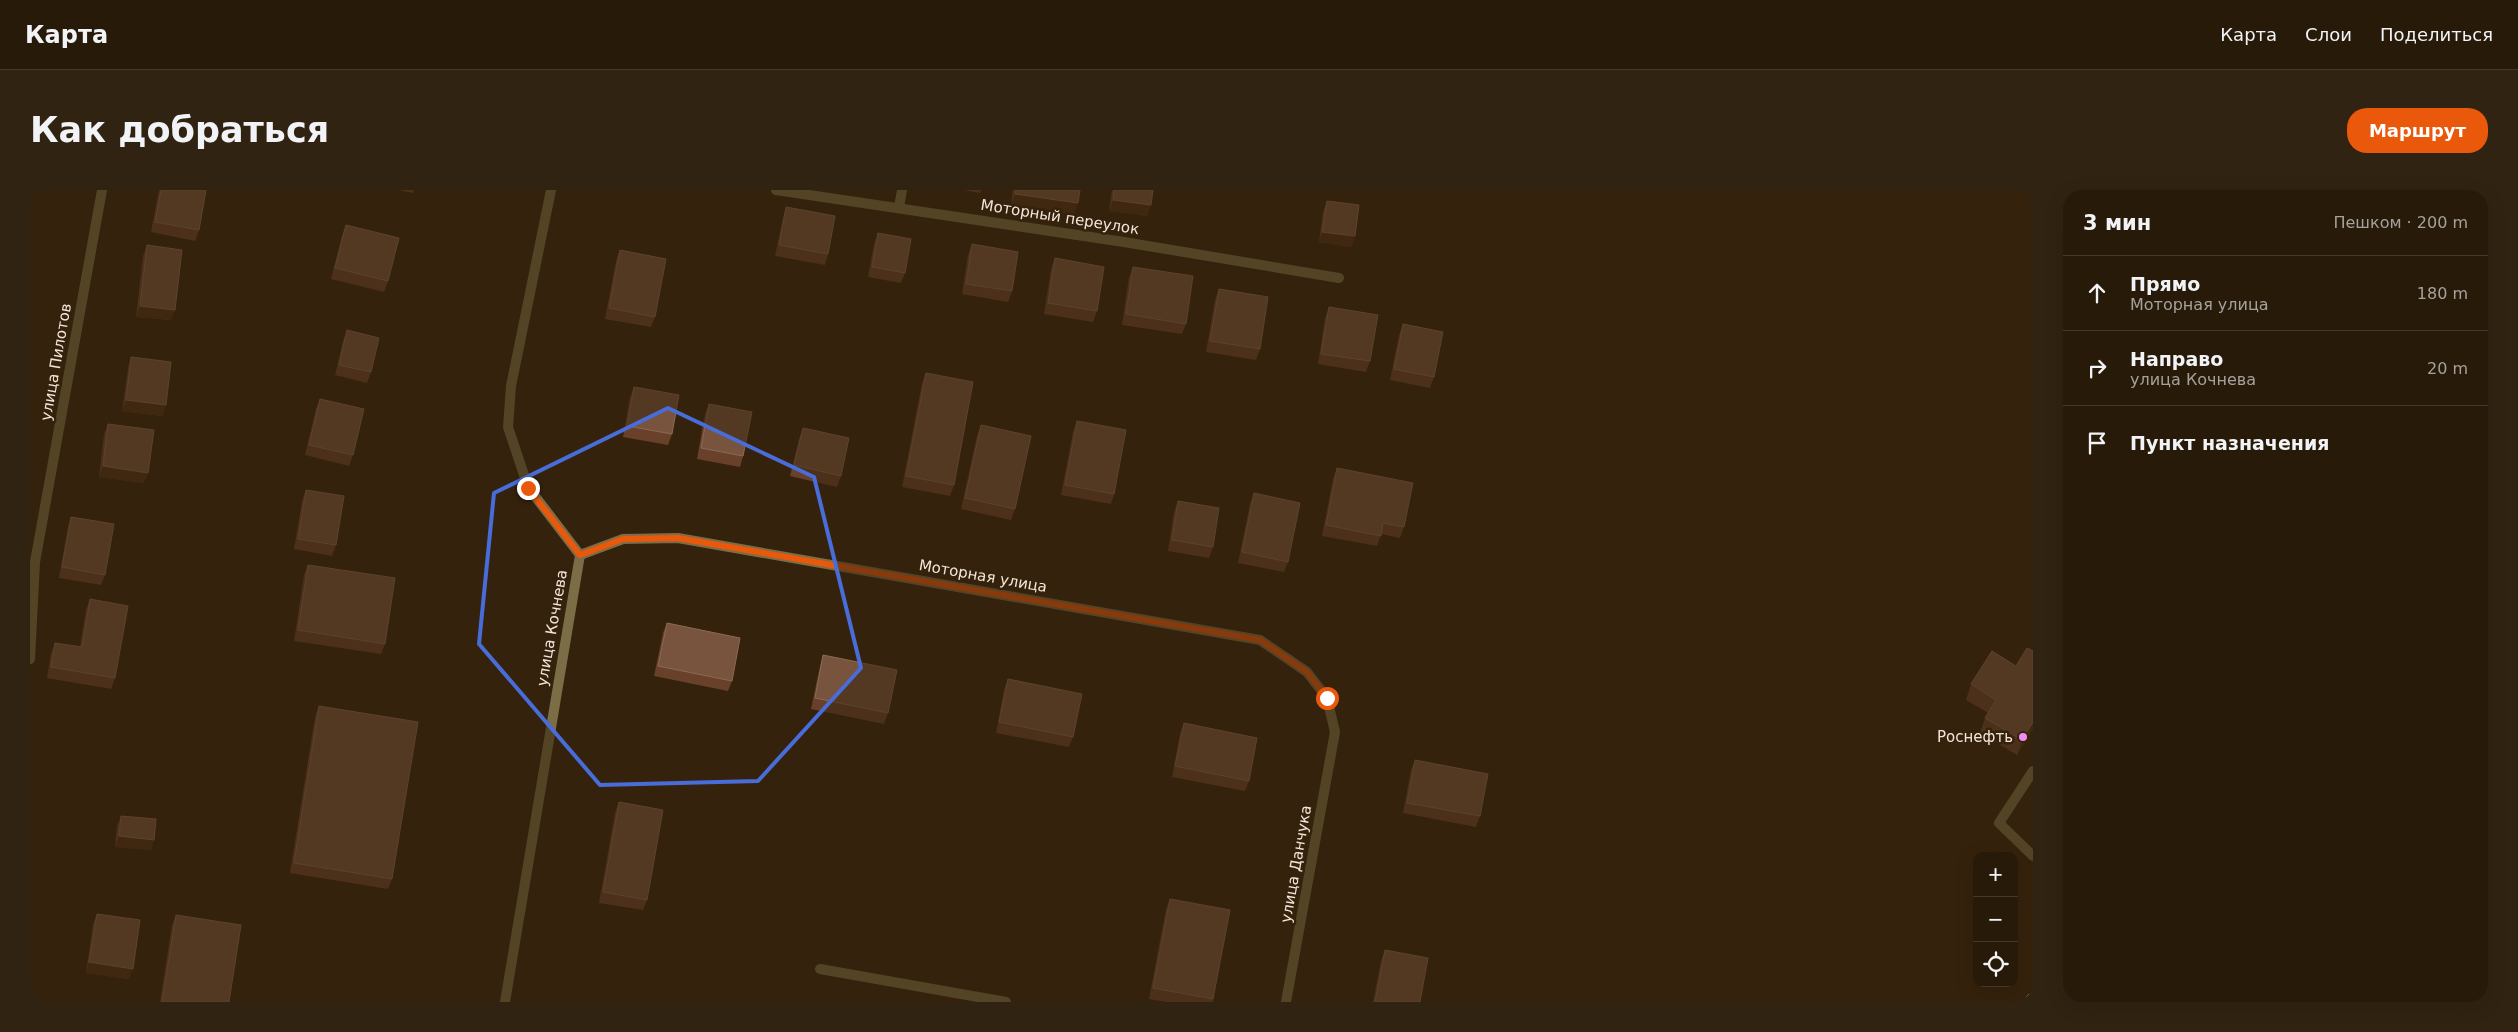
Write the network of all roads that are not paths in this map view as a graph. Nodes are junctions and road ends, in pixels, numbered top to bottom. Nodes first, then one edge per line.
1 (102, 190) edge
2 (551, 190) edge
3 (776, 190) edge
4 (902, 190) edge
5 (899, 207) junction
6 (1339, 278) dead end
7 (580, 555) junction
8 (30, 659) edge
9 (1335, 732) joint
10 (2033, 771) edge
11 (2033, 856) edge
12 (820, 969) dead end
13 (504, 1002) edge
14 (1006, 1002) edge
15 (1286, 1002) edge

1 - 8 street, улица Пилотов
2 - 7 street, улица Кочнева
3 - 5 street, Моторный переулок
4 - 5 street
5 - 6 street, Моторный переулок
7 - 9 street, Моторная улица
7 - 13 street, улица Кочнева
9 - 15 street, улица Данчука
10 - 11 street
12 - 14 street

